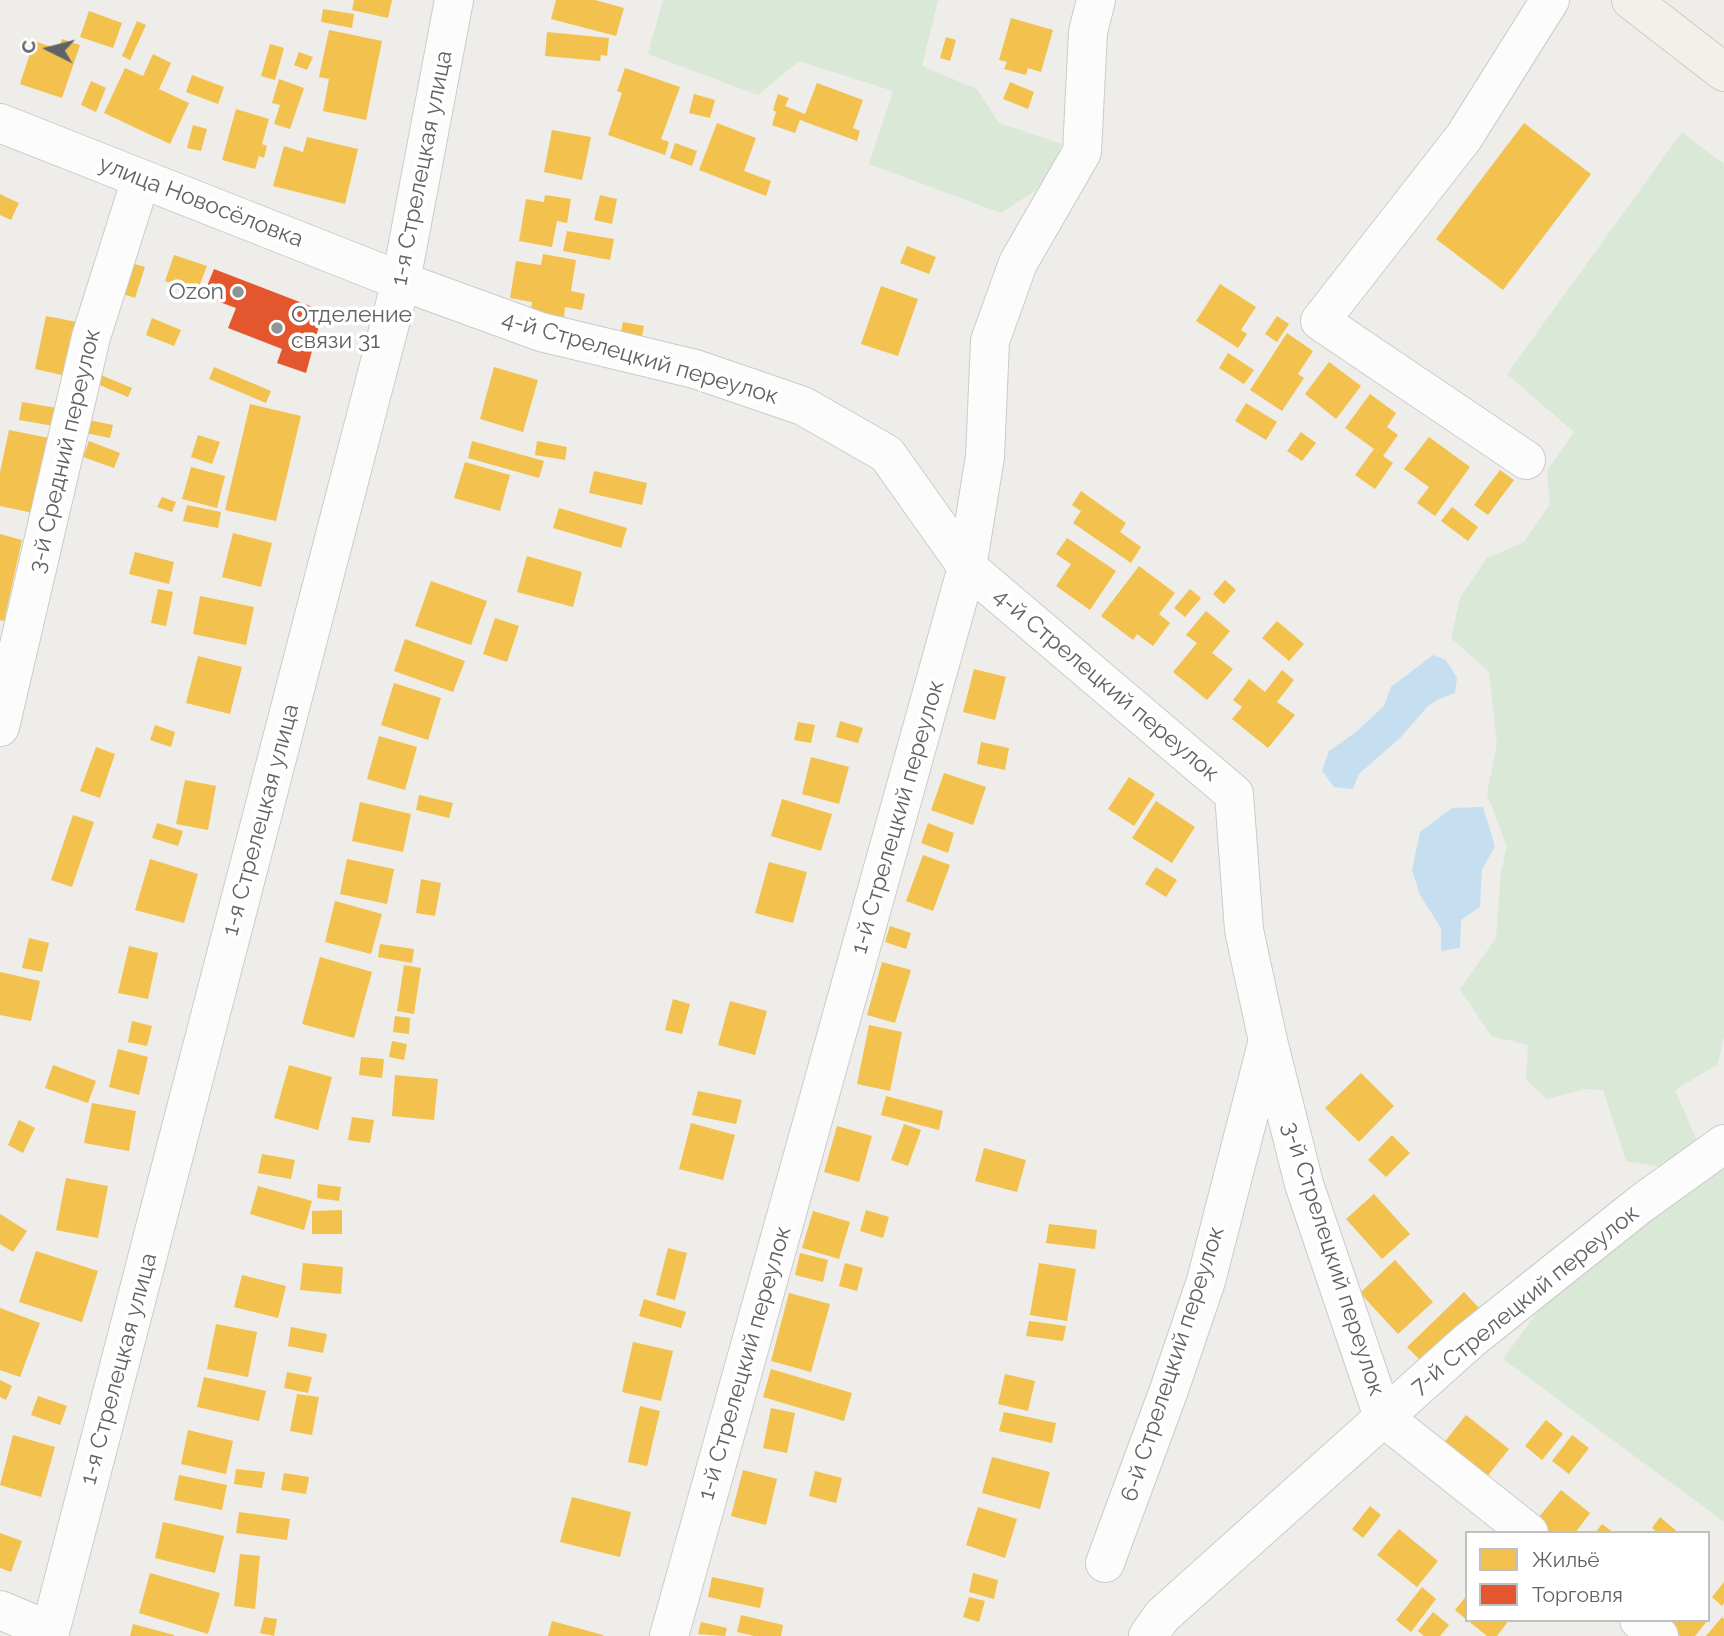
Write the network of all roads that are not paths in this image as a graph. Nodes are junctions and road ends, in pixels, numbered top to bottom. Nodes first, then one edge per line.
1 (454, 0) edge
2 (1096, 0) edge
3 (1550, 0) edge
4 (1631, 0) edge
5 (1724, 72) edge
6 (0, 123) edge
7 (141, 179) junction
8 (401, 281) junction
9 (1525, 460) dead end
10 (967, 567) junction
11 (0, 727) edge
12 (1234, 794) joint
13 (1268, 1041) junction
14 (1724, 1144) edge
15 (1383, 1417) junction
16 (1526, 1531) edge
17 (1105, 1563) dead end
18 (0, 1609) edge
19 (1642, 1622) edge
20 (50, 1634) edge
21 (669, 1636) edge
22 (1148, 1636) edge
23 (1659, 1636) edge

1 - 8 street, 1-я Стрелецкая улица
2 - 10 street, 1-й Стрелецкий переулок
3 - 9 street
4 - 5 main road
6 - 7 street, улица Новосёловка
7 - 8 street, улица Новосёловка
7 - 11 street, 3-й Средний переулок
8 - 10 street, 4-й Стрелецкий переулок
8 - 20 street, 1-я Стрелецкая улица
10 - 12 street, 4-й Стрелецкий переулок
10 - 21 street, 1-й Стрелецкий переулок
12 - 13 street, 3-й Стрелецкий переулок
13 - 15 street, 3-й Стрелецкий переулок
13 - 17 street, 6-й Стрелецкий переулок
14 - 15 street, 7-й Стрелецкий переулок
15 - 16 street, 3-й Стрелецкий переулок
15 - 22 street, 7-й Стрелецкий переулок
18 - 20 street
19 - 23 street

